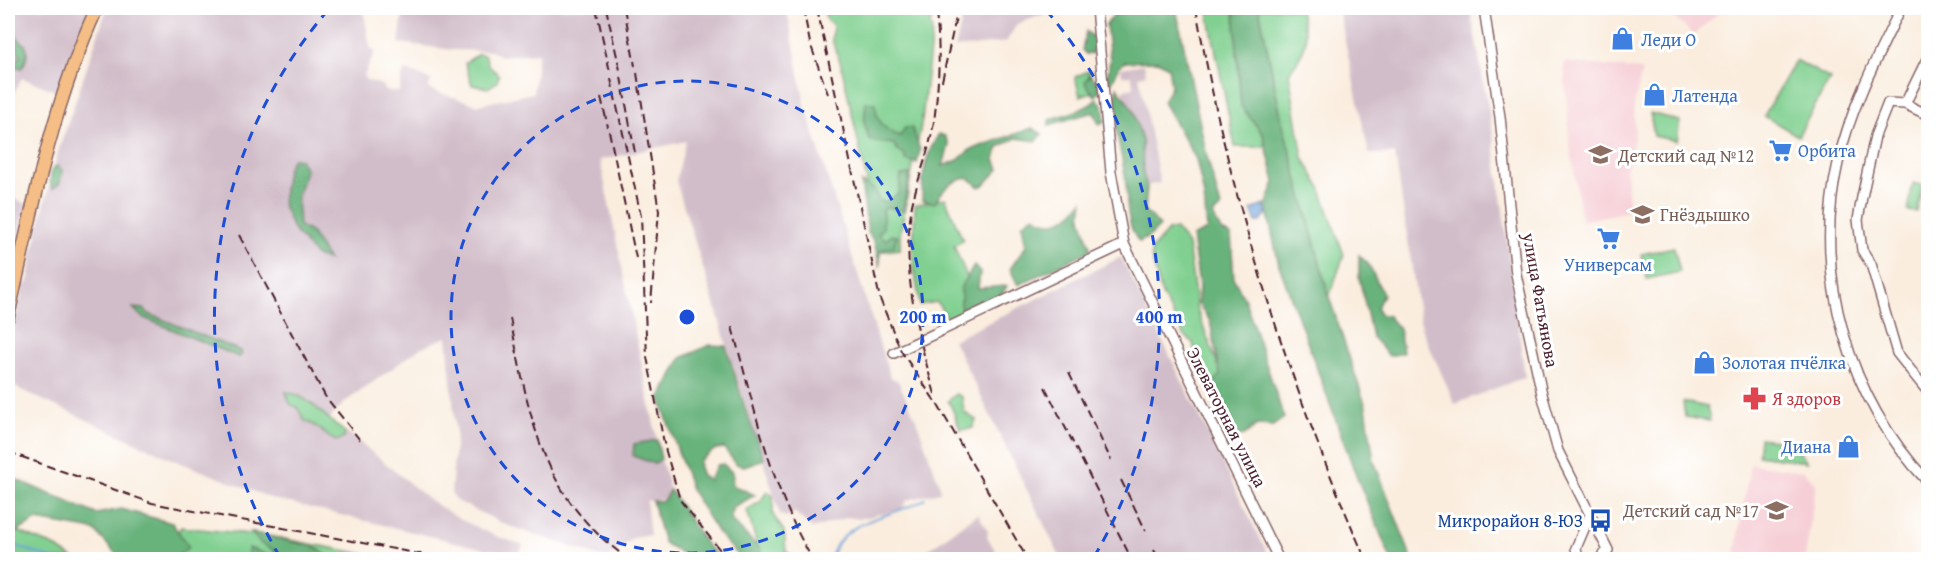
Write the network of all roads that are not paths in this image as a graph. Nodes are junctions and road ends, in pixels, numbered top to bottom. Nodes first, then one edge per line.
1 (98, 8) edge
2 (1096, 8) edge
3 (1484, 8) edge
4 (1901, 8) edge
5 (1929, 57) edge
6 (1905, 104) junction
7 (1929, 115) edge
8 (1124, 244) junction
9 (8, 317) edge
10 (894, 353) dead end
11 (1929, 392) edge
12 (1929, 482) edge
13 (1590, 515) junction
14 (1279, 560) edge
15 (1578, 560) edge
16 (1599, 560) edge

1 - 9 main road
2 - 8 street, Элеваторная улица
3 - 13 street, улица Фатьянова
4 - 12 street
5 - 6 street
6 - 7 street
6 - 11 street
8 - 10 street
8 - 14 street, Элеваторная улица
13 - 15 street
13 - 16 street, улица Фатьянова

